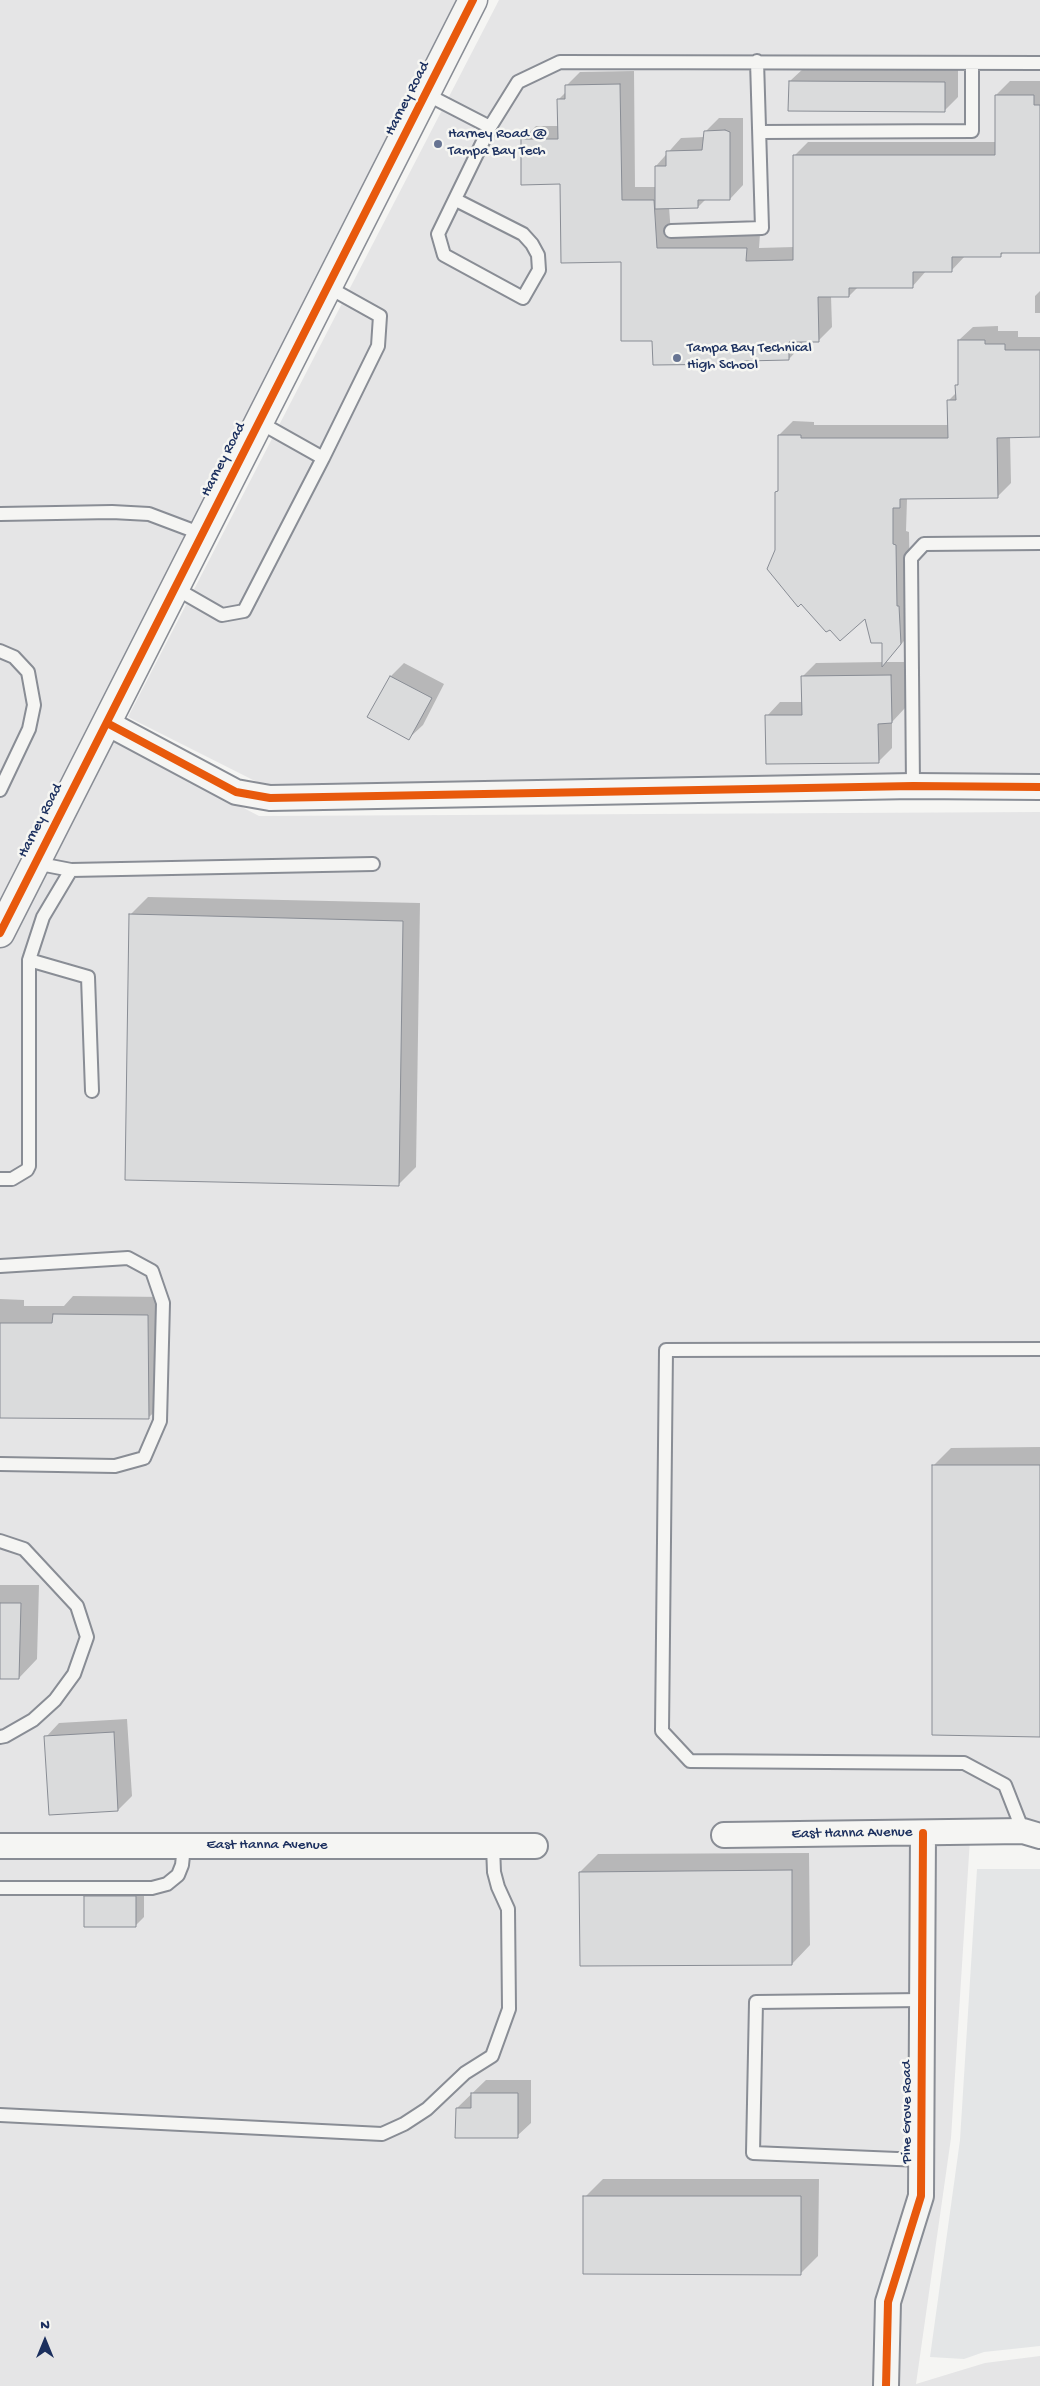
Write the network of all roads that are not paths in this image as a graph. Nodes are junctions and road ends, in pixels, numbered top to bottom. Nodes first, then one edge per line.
1 (473, 0) edge
2 (757, 61) junction
3 (972, 63) junction
4 (1040, 63) edge
5 (426, 94) junction
6 (490, 127) junction
7 (760, 132) junction
8 (456, 200) junction
9 (671, 231) dead end
10 (328, 287) junction
11 (259, 422) junction
12 (323, 458) junction
13 (0, 514) edge
14 (202, 534) junction
15 (1040, 543) edge
16 (175, 588) junction
17 (0, 651) edge
18 (107, 723) junction
19 (913, 786) junction
20 (1040, 787) edge
21 (0, 790) edge
22 (35, 863) junction
23 (373, 864) dead end
24 (71, 870) junction
25 (0, 933) edge
26 (29, 960) junction
27 (92, 1091) dead end
28 (0, 1179) edge
29 (0, 1266) edge
30 (1040, 1349) edge
31 (0, 1464) edge
32 (0, 1541) edge
33 (0, 1737) edge
34 (923, 1833) junction
35 (1032, 1833) edge
36 (724, 1835) dead end
37 (0, 1846) edge
38 (184, 1846) junction
39 (493, 1846) junction
40 (535, 1846) dead end
41 (0, 1888) edge
42 (922, 2000) junction
43 (0, 2115) edge
44 (922, 2160) junction
45 (886, 2386) edge

1 - 5 street, Harney Road
2 - 3 lane
2 - 6 lane
2 - 7 lane
3 - 4 lane
3 - 7 lane
5 - 6 lane
5 - 10 street, Harney Road
6 - 8 lane
7 - 9 lane
8 - 8 lane
10 - 11 street, Harney Road
10 - 12 lane
11 - 12 lane
11 - 14 street, Harney Road
12 - 16 lane
13 - 14 lane
14 - 16 street, Harney Road
15 - 19 lane
16 - 18 street, Harney Road
17 - 21 lane
18 - 19 street
18 - 22 street, Harney Road
19 - 20 street
22 - 24 lane
22 - 25 street, Harney Road
23 - 24 lane
24 - 26 lane
26 - 27 lane
26 - 28 lane
29 - 31 lane
30 - 35 lane
32 - 33 lane
34 - 35 street, East Hanna Avenue
34 - 36 street, East Hanna Avenue
34 - 42 street, Pine Grove Road
37 - 38 street, East Hanna Avenue
38 - 39 street, East Hanna Avenue
38 - 41 lane
39 - 40 street, East Hanna Avenue
39 - 43 lane
42 - 44 street, Pine Grove Road
42 - 44 lane
44 - 45 street, Pine Grove Road

